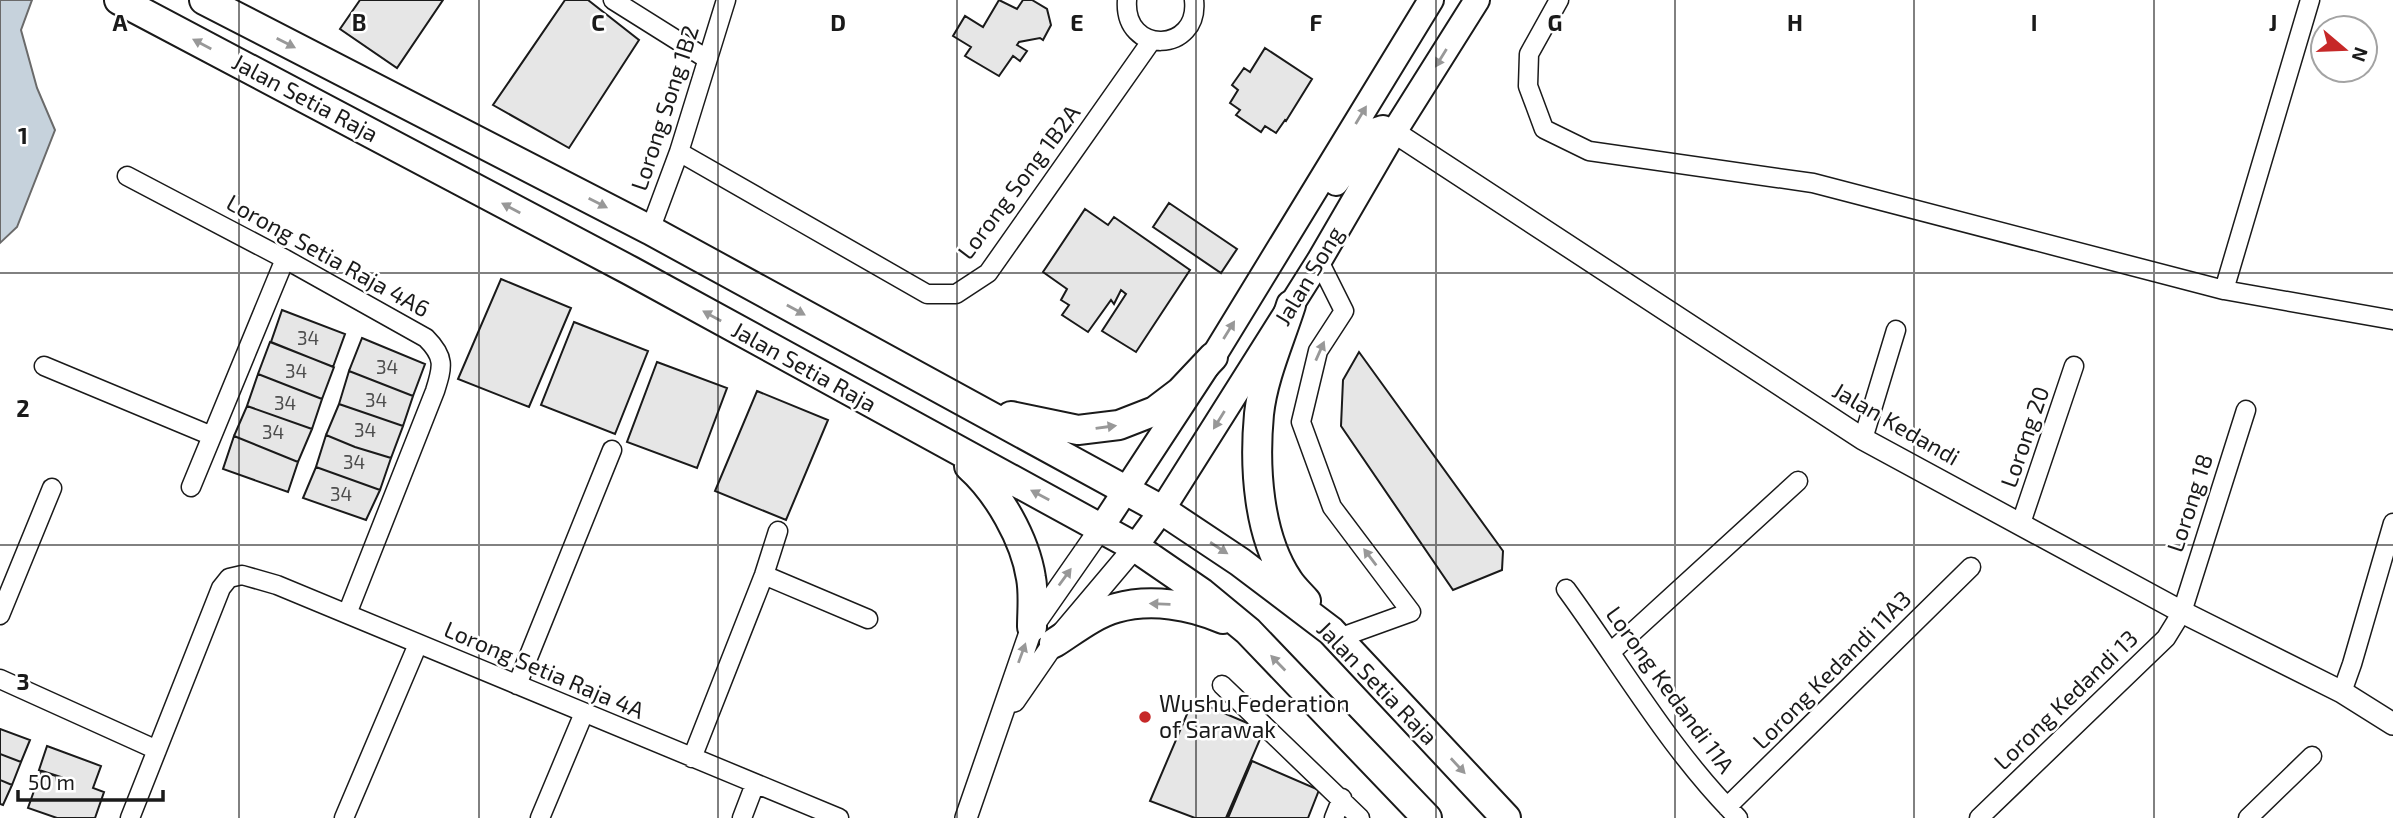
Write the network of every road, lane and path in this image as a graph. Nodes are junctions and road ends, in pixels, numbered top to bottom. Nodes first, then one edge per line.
1 (120, 0) edge
2 (204, 0) edge
3 (613, 0) edge
4 (726, 0) edge
5 (1127, 0) edge
6 (1194, 0) edge
7 (1431, 0) edge
8 (1477, 0) edge
9 (1559, 0) edge
10 (2310, 0) edge
11 (1152, 40) junction
12 (707, 59) junction
13 (1395, 132) junction
14 (678, 152) junction
15 (127, 176) dead end
16 (650, 230) junction
17 (1278, 250) junction
18 (285, 259) junction
19 (1319, 261) junction
20 (2224, 290) junction
21 (1291, 305) junction
22 (2393, 320) edge
23 (1896, 330) dead end
24 (1213, 357) junction
25 (44, 366) dead end
26 (2074, 366) dead end
27 (968, 404) junction
28 (2246, 410) dead end
29 (212, 436) junction
30 (1863, 439) junction
31 (944, 444) junction
32 (612, 450) dead end
33 (1798, 481) dead end
34 (191, 487) dead end
35 (52, 488) dead end
36 (1125, 489) junction
37 (1162, 510) junction
38 (2021, 523) junction
39 (2393, 523) edge
40 (1101, 527) junction
41 (778, 531) dead end
42 (1135, 547) junction
43 (1971, 567) dead end
44 (764, 575) junction
45 (1566, 589) dead end
46 (2182, 612) junction
47 (347, 614) junction
48 (0, 615) edge
49 (868, 619) dead end
50 (1248, 631) junction
51 (1043, 635) junction
52 (1335, 635) junction
53 (418, 644) junction
54 (1612, 651) junction
55 (0, 679) edge
56 (517, 685) junction
57 (1222, 685) dead end
58 (2342, 692) junction
59 (584, 713) junction
60 (2393, 724) edge
61 (157, 750) junction
62 (2312, 756) dead end
63 (692, 758) junction
64 (755, 784) junction
65 (1342, 798) junction
66 (1733, 813) edge
67 (130, 818) edge
68 (344, 818) edge
69 (540, 818) edge
70 (742, 818) edge
71 (839, 818) edge
72 (966, 818) edge
73 (1334, 818) edge
74 (1360, 818) edge
75 (1427, 818) edge
76 (1506, 818) edge
77 (1979, 818) edge
78 (2248, 818) edge

31 -> 1 main road, Jalan Setia Raja
2 -> 16 main road, Jalan Setia Raja
3 - 12 street
4 - 12 street, Lorong Song 1B2
5 - 11 street
6 - 11 street
17 -> 7 main road, Jalan Song
8 -> 13 main road, Jalan Song
9 - 20 street
10 - 20 street
11 - 14 street, Lorong Song 1B2A
12 - 14 street, Lorong Song 1B2
13 - 17 main road
13 - 19 main road, Jalan Song
13 - 30 street, Jalan Kedandi
14 - 16 street, Lorong Song 1B2
15 - 18 street, Lorong Setia Raja 4A6
16 -> 27 main road, Jalan Setia Raja
24 -> 17 main road, Jalan Song
18 - 29 street
18 - 47 street, Lorong Setia Raja 4A6
19 - 21 main road, Jalan Song
52 -> 19 street
20 - 22 street
21 -> 37 main road, Jalan Song
21 - 52 main road
23 - 30 street
27 -> 24 main road
24 - 36 main road, Jalan Song
25 - 29 street
26 - 38 street, Lorong 20
27 - 36 main road, Jalan Setia Raja
28 - 46 street, Lorong 18
29 - 34 street
30 - 38 street, Jalan Kedandi
40 -> 31 main road, Jalan Setia Raja
31 - 51 main road
32 - 56 street
33 - 54 street
35 - 48 street
36 - 37 main road, Jalan Setia Raja
36 - 40 main road, Jalan Song
37 - 42 main road, Jalan Song
37 -> 52 main road, Jalan Setia Raja
38 - 46 street, Jalan Kedandi
39 - 58 street
40 - 42 main road, Jalan Setia Raja
51 -> 40 street
41 - 44 street
42 - 50 main road, Jalan Setia Raja
42 - 51 street
43 - 66 street, Lorong Kedandi 11A3
44 - 49 street
44 - 63 street
45 - 54 street, Lorong Kedandi 11A
46 - 58 street, Jalan Kedandi
46 - 77 street, Lorong Kedandi 13
47 - 53 street, Lorong Setia Raja 4A
47 - 61 street, Lorong Setia Raja 4A
50 -> 51 main road
75 -> 50 main road, Jalan Setia Raja
51 - 72 street
52 -> 76 main road, Jalan Setia Raja
53 - 56 street, Lorong Setia Raja 4A
53 - 68 street
54 - 66 street, Lorong Kedandi 11A
55 - 61 street
56 - 59 street, Lorong Setia Raja 4A
57 - 65 street
58 - 60 street, Jalan Kedandi
59 - 63 street, Lorong Setia Raja 4A
59 - 69 street
61 - 67 street
62 - 78 street
63 - 64 street, Lorong Setia Raja 4A
64 - 70 street
64 - 71 street, Lorong Setia Raja 4A
65 - 73 street
65 - 74 street

